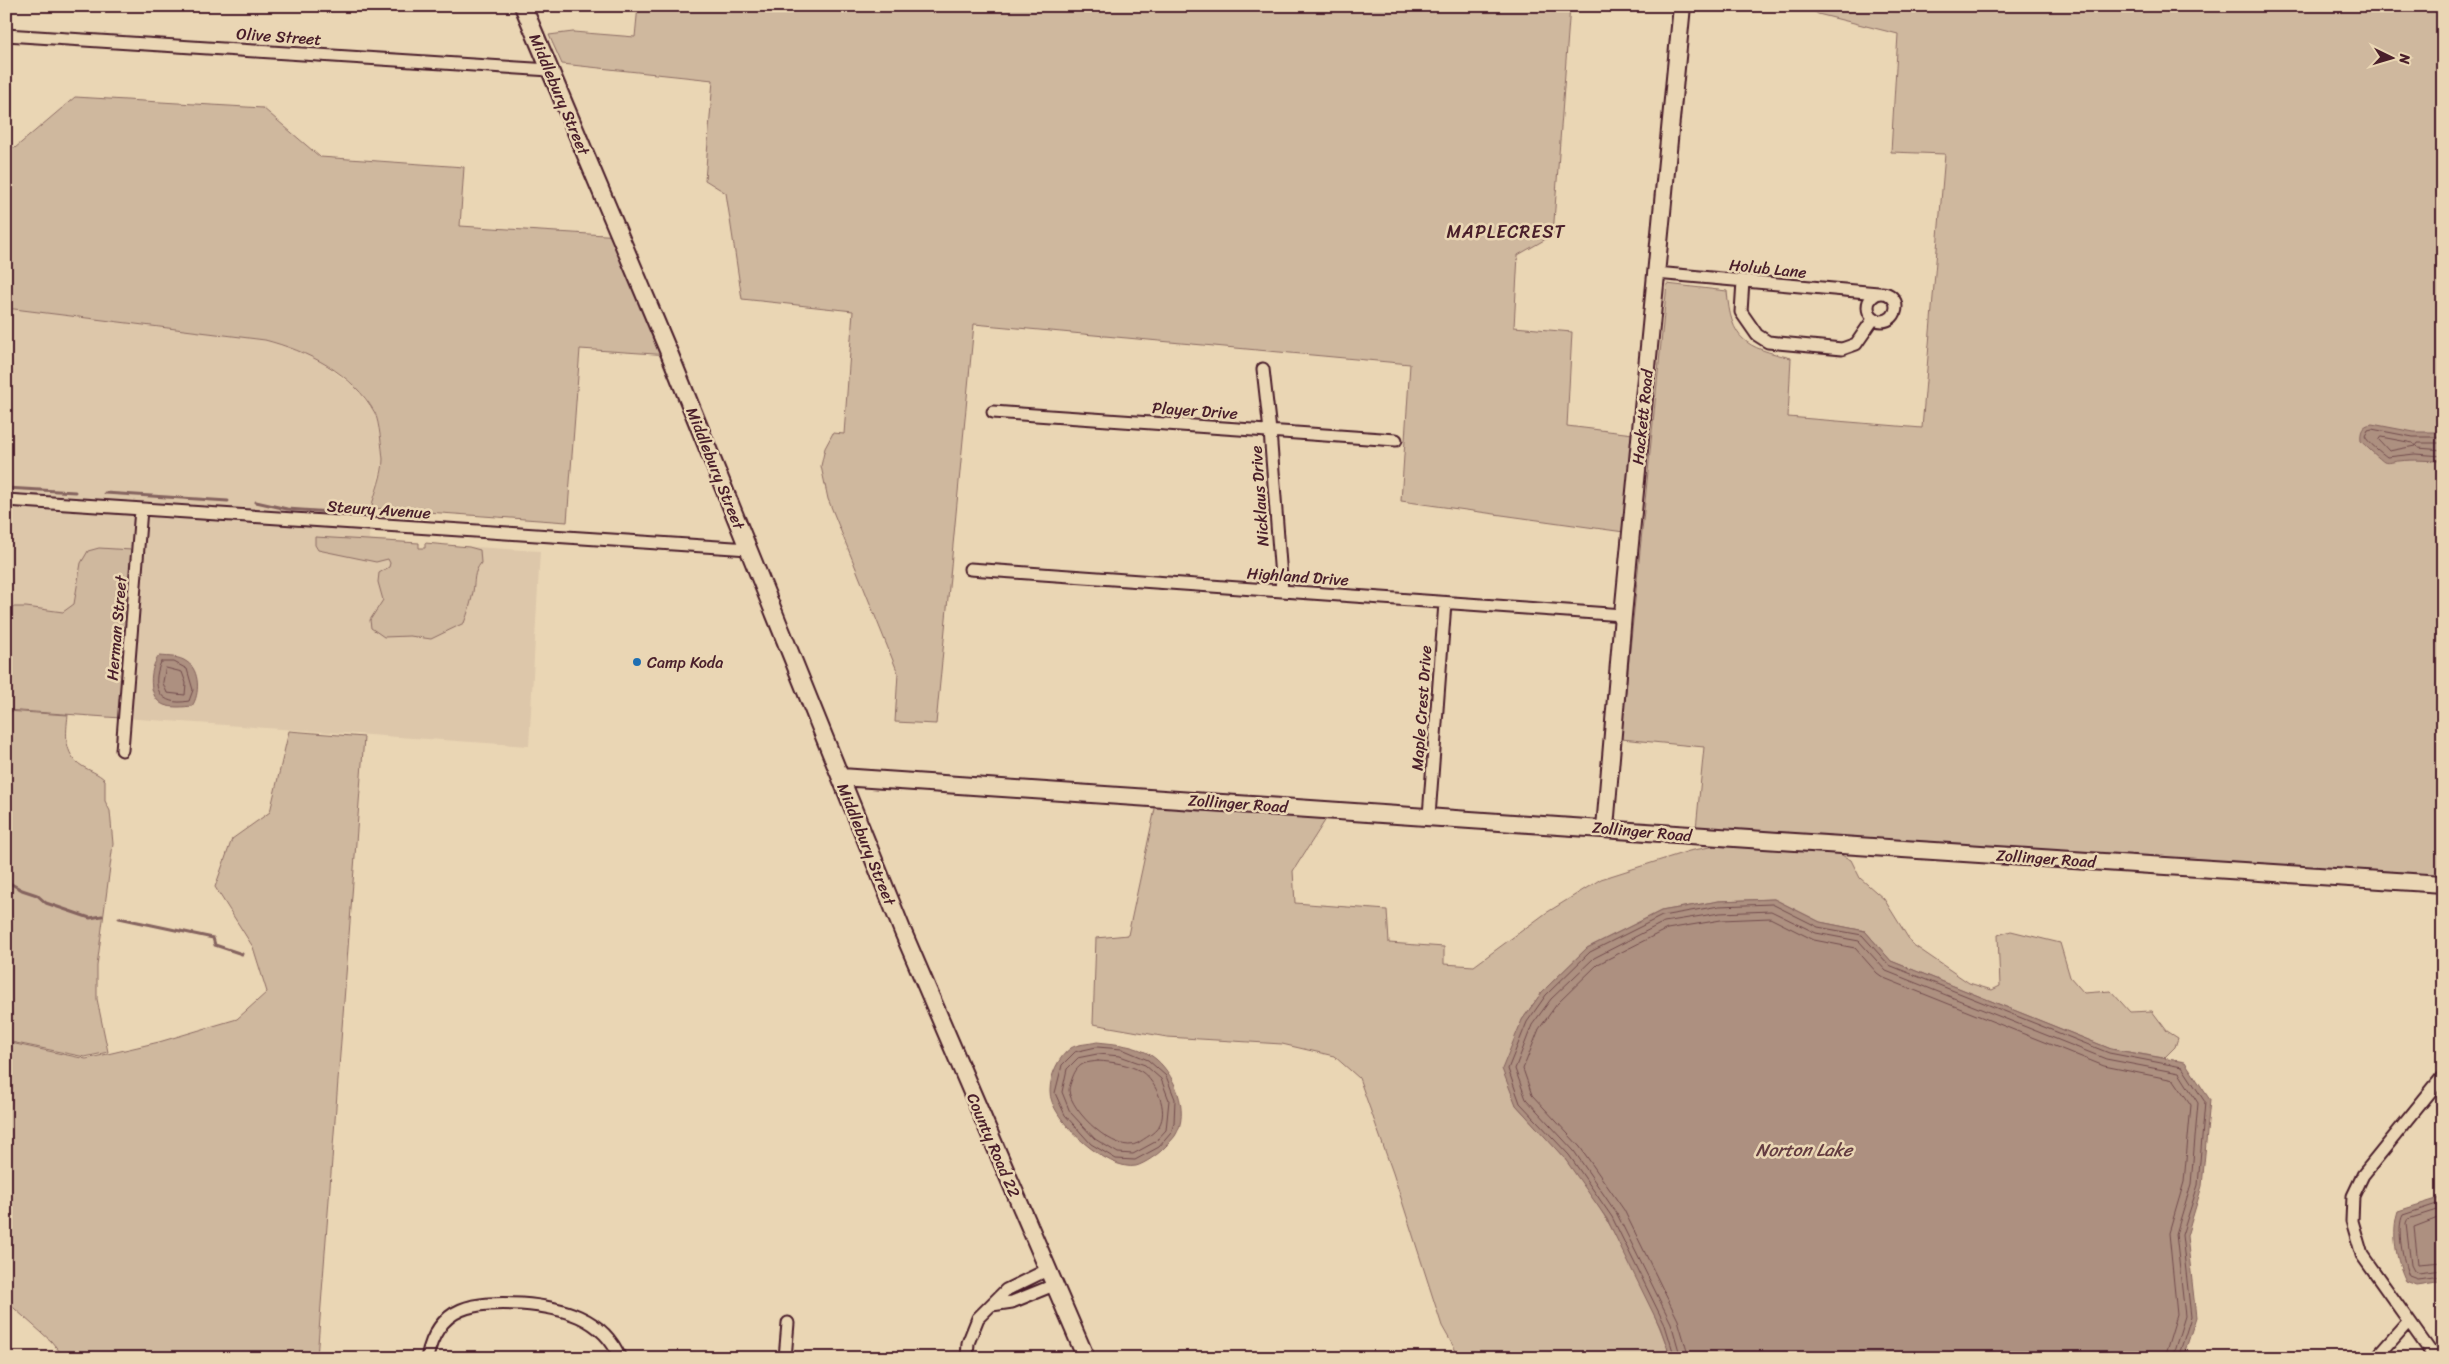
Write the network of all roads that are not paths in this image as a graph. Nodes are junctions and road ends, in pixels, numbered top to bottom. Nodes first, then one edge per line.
1 (523, 6) edge
2 (1682, 6) edge
3 (6, 35) edge
4 (550, 70) junction
5 (1656, 273) junction
6 (1743, 281) junction
7 (1878, 294) junction
8 (1874, 318) junction
9 (1263, 369) dead end
10 (992, 412) dead end
11 (1270, 432) junction
12 (1396, 440) dead end
13 (6, 500) edge
14 (141, 509) junction
15 (749, 549) junction
16 (970, 569) dead end
17 (1282, 591) junction
18 (1445, 604) junction
19 (1623, 614) junction
20 (122, 750) dead end
21 (841, 777) junction
22 (1429, 816) junction
23 (1605, 828) junction
24 (2443, 884) edge
25 (903, 932) joint
26 (2443, 1076) edge
27 (1051, 1277) junction
28 (992, 1305) junction
29 (2408, 1322) junction
30 (788, 1323) dead end
31 (426, 1358) edge
32 (620, 1358) edge
33 (785, 1358) edge
34 (967, 1358) edge
35 (1086, 1358) edge
36 (2376, 1358) edge
37 (2435, 1358) edge

1 - 4 street, Middlebury Street
2 - 5 street, Hackett Road
3 - 4 street, Olive Street
4 - 15 street, Middlebury Street
5 - 6 street, Holub Lane
5 - 19 street, Hackett Road
6 - 7 street, Holub Lane
6 - 8 street
7 - 8 street
7 - 8 street
9 - 11 street, Nicklaus Drive
10 - 11 street, Player Drive
11 - 12 street, Player Drive
11 - 17 street, Nicklaus Drive
13 - 14 street, Steury Avenue
14 - 15 street, Steury Avenue
14 - 20 street, Herman Street
15 - 21 street, Middlebury Street
16 - 17 street, Highland Drive
17 - 18 street, Highland Drive
18 - 19 street, Highland Drive
18 - 22 street, Maple Crest Drive
19 - 23 street, Hackett Road
21 - 22 street, Zollinger Road
21 - 25 street, Middlebury Street
22 - 23 street, Zollinger Road
23 - 24 street, Zollinger Road
25 - 27 street, County Road 22
26 - 29 street
27 - 28 street
27 - 28 street
27 - 35 street, County Road 22
28 - 34 street
29 - 36 street
29 - 37 street
30 - 33 street
31 - 32 street

